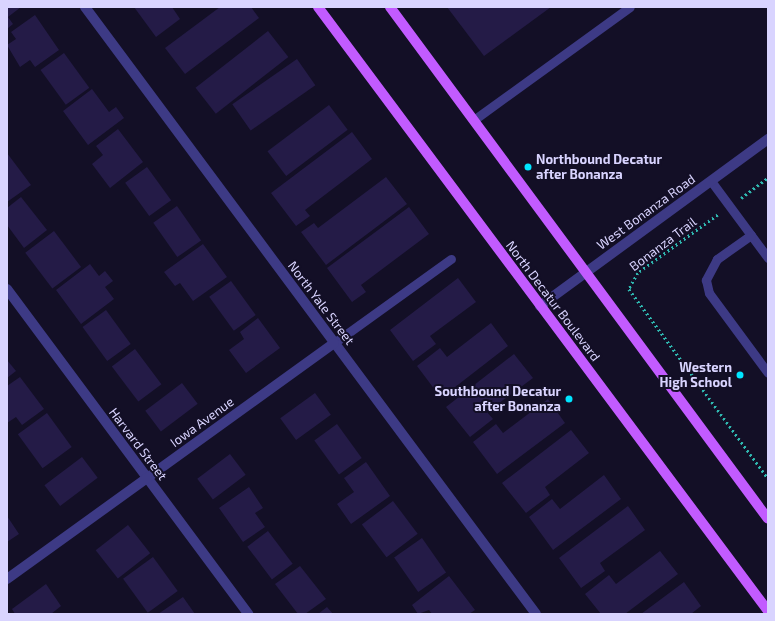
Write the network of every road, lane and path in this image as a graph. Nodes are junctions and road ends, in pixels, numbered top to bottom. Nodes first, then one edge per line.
1 (85, 7) edge
2 (318, 7) edge
3 (390, 7) edge
4 (627, 8) edge
5 (475, 119) junction
6 (768, 139) edge
7 (768, 178) edge
8 (711, 181) junction
9 (730, 207) junction
10 (751, 235) junction
11 (768, 258) edge
12 (451, 260) dead end
13 (585, 272) junction
14 (7, 289) edge
15 (540, 306) junction
16 (334, 343) junction
17 (768, 373) edge
18 (147, 478) junction
19 (768, 478) edge
20 (768, 519) edge
21 (7, 579) edge
22 (768, 611) edge
23 (248, 614) edge
24 (536, 614) edge

1 - 16 street, North Yale Street
2 - 15 main road, North Decatur Boulevard
3 - 5 main road
4 - 5 lane
5 - 13 main road
6 - 8 street, West Bonanza Road
7 - 9 path, Bonanza Trail
8 - 9 lane
8 - 13 street, West Bonanza Road
9 - 10 lane
9 - 19 path, Bonanza Trail
10 - 11 lane
10 - 17 lane
12 - 16 lane
13 - 15 street, West Bonanza Road
13 - 20 main road
14 - 18 street, Harvard Street
15 - 22 main road, North Decatur Boulevard
16 - 18 street, Iowa Avenue
16 - 24 street, North Yale Street
18 - 21 street, Iowa Avenue
18 - 23 street, Harvard Street

